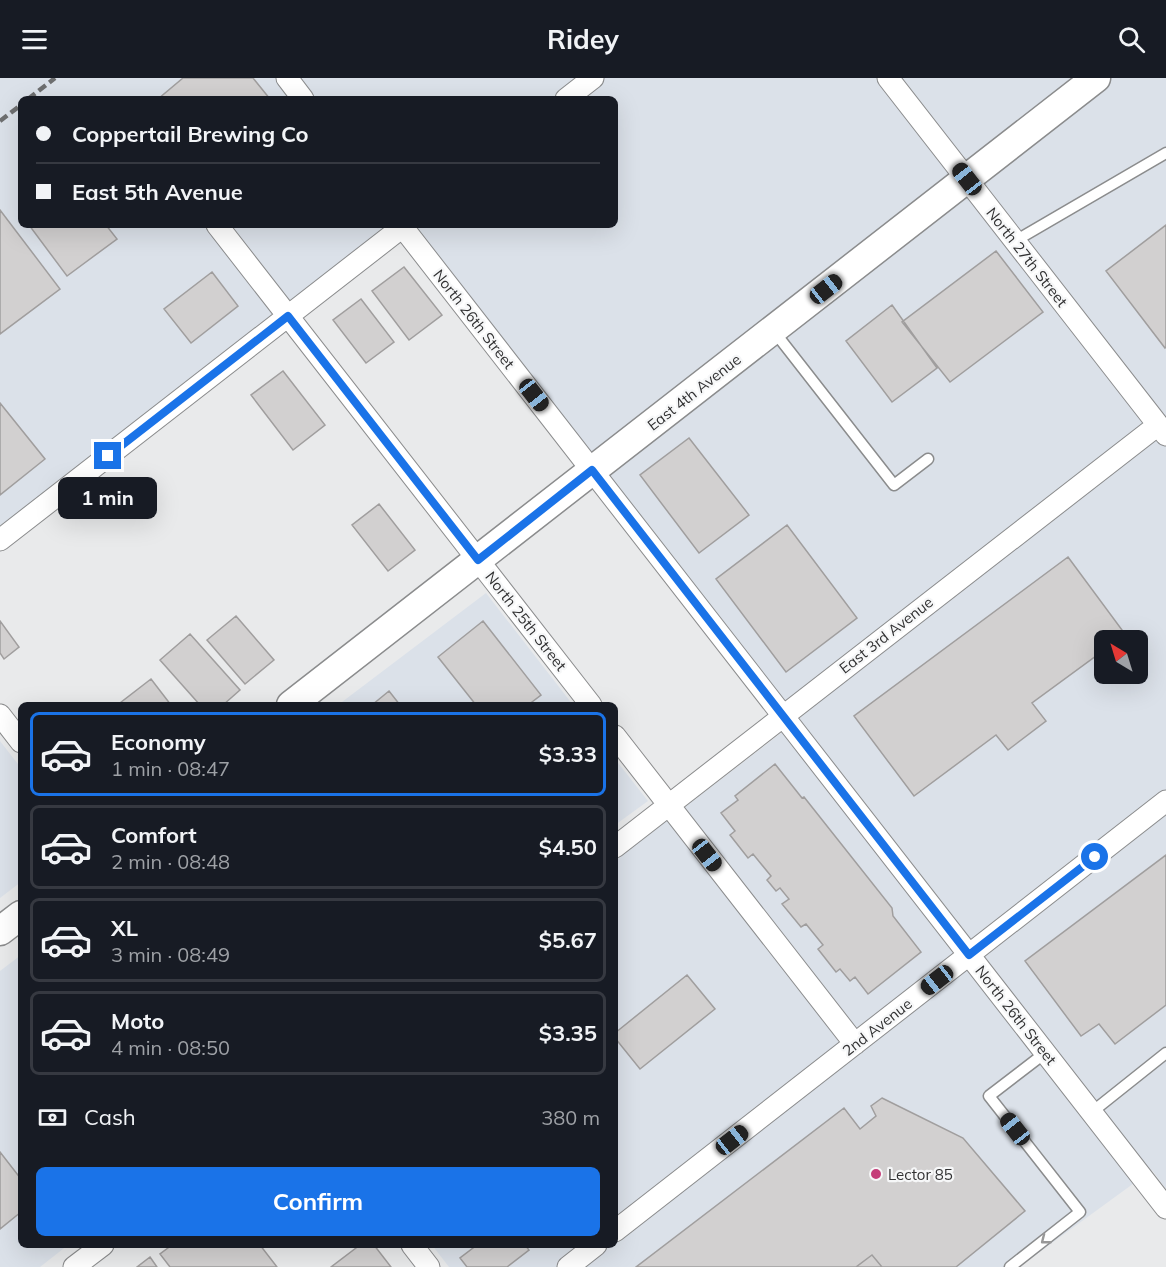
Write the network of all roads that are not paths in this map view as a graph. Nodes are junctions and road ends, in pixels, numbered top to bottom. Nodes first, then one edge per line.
1 (287, 78) edge
2 (593, 78) edge
3 (888, 78) edge
4 (1096, 78) edge
5 (301, 96) edge
6 (570, 96) edge
7 (1166, 153) edge
8 (967, 179) junction
9 (219, 228) edge
10 (400, 228) edge
11 (405, 228) edge
12 (1015, 241) junction
13 (288, 316) junction
14 (773, 330) junction
15 (1163, 426) edge
16 (928, 459) dead end
17 (592, 470) junction
18 (0, 540) edge
19 (478, 560) junction
20 (295, 702) edge
21 (589, 702) edge
22 (0, 715) edge
23 (783, 716) junction
24 (18, 738) edge
25 (618, 740) edge
26 (1166, 801) edge
27 (669, 805) junction
28 (618, 845) edge
29 (18, 917) edge
30 (0, 931) edge
31 (969, 955) junction
32 (855, 1044) junction
33 (1045, 1053) junction
34 (1166, 1053) edge
35 (1092, 1112) junction
36 (1166, 1208) edge
37 (618, 1229) edge
38 (99, 1248) edge
39 (414, 1248) edge
40 (592, 1248) edge
41 (74, 1267) edge
42 (429, 1267) edge
43 (568, 1267) edge
44 (1010, 1267) edge

1 - 5 street
2 - 6 street
3 - 8 street, North 27th Street
4 - 8 street, East 4th Avenue
7 - 12 lane
8 - 12 street, North 27th Street
8 - 14 street, East 4th Avenue
9 - 13 street, North 25th Street
10 - 13 street
11 - 17 street, North 26th Street
12 - 15 street, North 27th Street
13 - 18 street
13 - 19 street, North 25th Street
14 - 16 lane
14 - 17 street, East 4th Avenue
15 - 23 street, East 3rd Avenue
17 - 19 street, East 4th Avenue
17 - 23 street, North 26th Street
19 - 20 street, East 4th Avenue
19 - 21 street, North 25th Street
22 - 24 street
23 - 27 street, East 3rd Avenue
23 - 31 street, North 26th Street
25 - 27 street
26 - 31 street, 2nd Avenue
27 - 28 street, East 3rd Avenue
27 - 32 street
29 - 30 street
31 - 32 street, 2nd Avenue
31 - 33 street, North 26th Street
32 - 37 street, 2nd Avenue
33 - 35 street, North 26th Street
33 -> 44 lane
34 - 35 lane
35 - 36 street, North 26th Street
38 - 41 street
39 - 42 street
40 - 43 street

